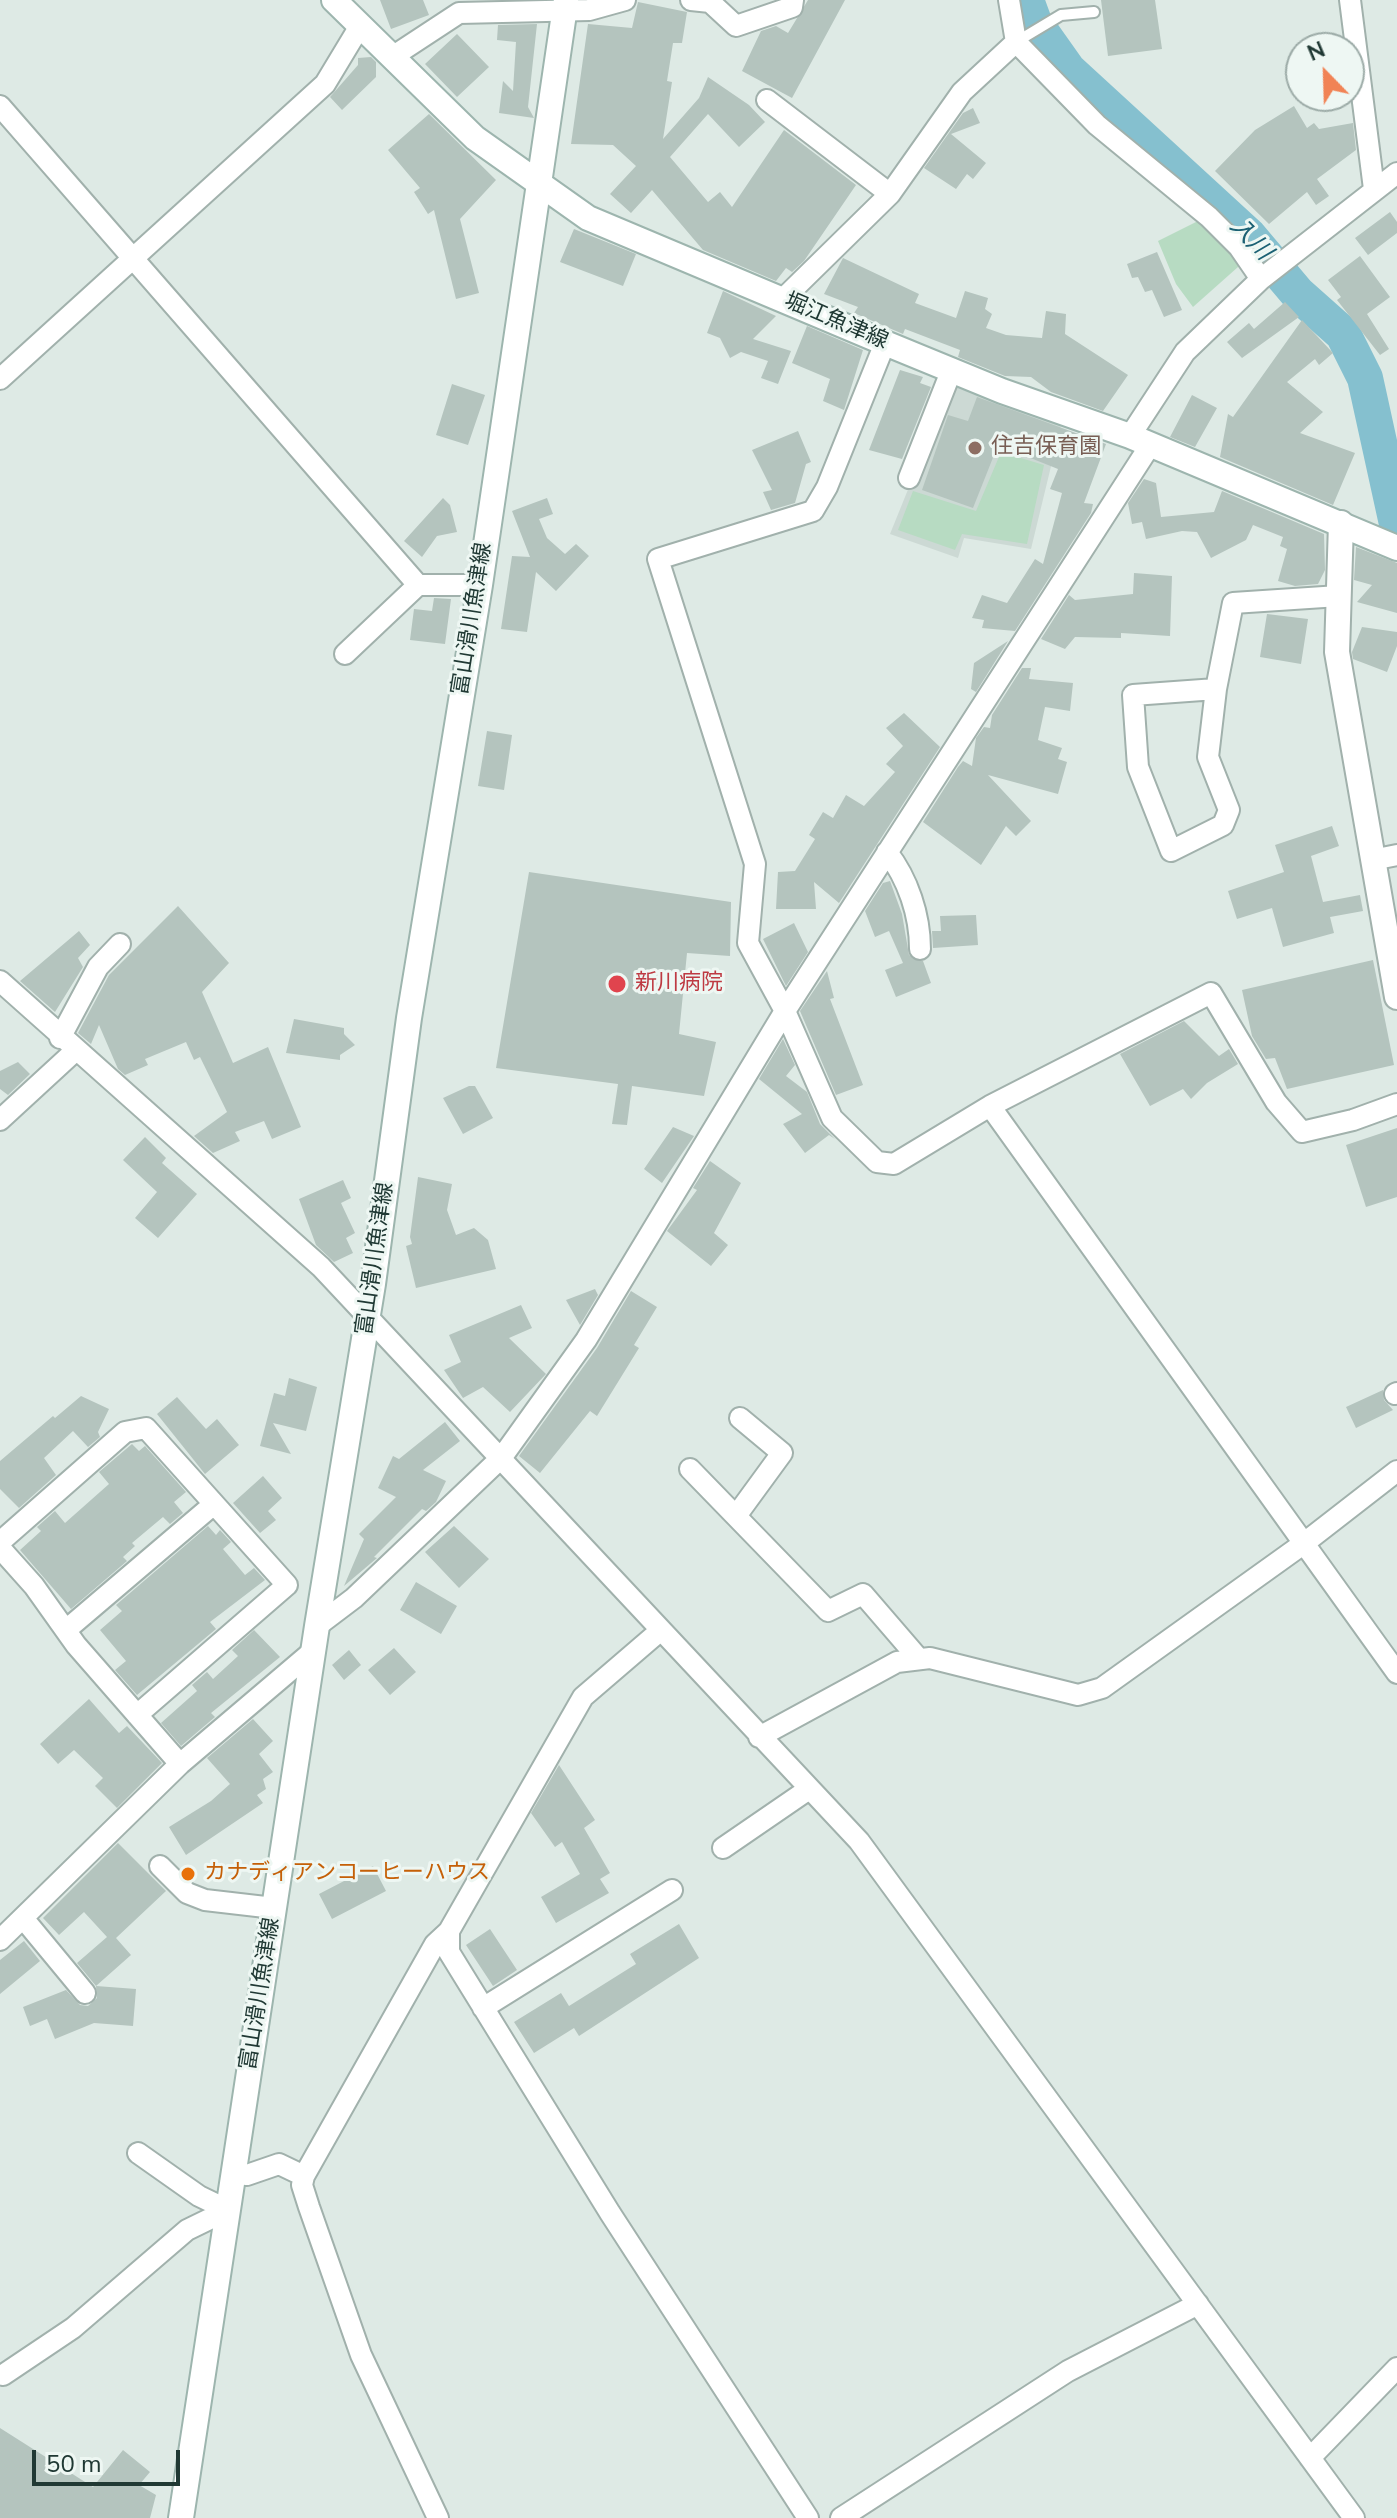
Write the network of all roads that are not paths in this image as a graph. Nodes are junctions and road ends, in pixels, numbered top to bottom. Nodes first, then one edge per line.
1 (334, 0) edge
2 (625, 0) edge
3 (691, 0) edge
4 (793, 0) edge
5 (1009, 0) edge
6 (1350, 0) edge
7 (565, 4) edge
8 (1094, 12) dead end
9 (360, 26) junction
10 (1016, 42) junction
11 (392, 57) junction
12 (767, 100) dead end
13 (0, 106) edge
14 (1397, 173) edge
15 (537, 184) junction
16 (1374, 189) junction
17 (890, 194) junction
18 (135, 259) junction
19 (1261, 279) junction
20 (783, 299) junction
21 (885, 343) junction
22 (952, 369) junction
23 (0, 379) edge
24 (1140, 440) junction
25 (909, 478) dead end
26 (1341, 523) junction
27 (1397, 548) edge
28 (418, 585) junction
29 (480, 585) junction
30 (1339, 596) junction
31 (345, 654) dead end
32 (1216, 689) junction
33 (887, 852) junction
34 (1397, 855) edge
35 (1372, 860) junction
36 (120, 944) dead end
37 (920, 949) dead end
38 (0, 981) edge
39 (1397, 997) edge
40 (785, 1011) junction
41 (68, 1045) junction
42 (1397, 1104) edge
43 (990, 1106) junction
44 (0, 1120) edge
45 (368, 1319) junction
46 (740, 1418) dead end
47 (502, 1457) junction
48 (690, 1469) dead end
49 (1397, 1471) edge
50 (214, 1504) junction
51 (736, 1516) junction
52 (0, 1542) edge
53 (1303, 1544) junction
54 (0, 1548) edge
55 (317, 1626) junction
56 (66, 1630) junction
57 (661, 1630) junction
58 (313, 1651) junction
59 (919, 1659) junction
60 (1397, 1673) edge
61 (137, 1715) junction
62 (759, 1737) junction
63 (180, 1764) junction
64 (809, 1789) junction
65 (723, 1848) dead end
66 (160, 1866) dead end
67 (672, 1890) dead end
68 (274, 1908) junction
69 (23, 1918) junction
70 (449, 1931) junction
71 (0, 1940) edge
72 (85, 1993) dead end
73 (483, 2008) junction
74 (138, 2153) dead end
75 (233, 2173) junction
76 (304, 2176) junction
77 (228, 2210) junction
78 (1198, 2304) junction
79 (1397, 2368) edge
80 (3, 2375) dead end
81 (1310, 2458) junction
82 (181, 2518) edge
83 (438, 2518) edge
84 (808, 2518) edge
85 (841, 2518) edge
86 (1354, 2518) edge

1 - 9 main road, 堀江魚津線
2 - 7 street
3 - 4 street
5 - 10 street
6 - 16 street
7 - 11 street
7 - 15 main road, 富山滑川魚津線
8 - 10 lane
9 - 11 main road, 堀江魚津線
9 - 18 street
10 - 17 street
10 - 19 street
11 - 15 main road, 堀江魚津線
12 - 17 street
13 - 18 street
14 - 16 street
15 - 20 main road, 堀江魚津線
15 - 29 main road, 富山滑川魚津線
16 - 19 street
17 - 20 street
18 - 23 street
18 - 28 street
19 - 24 street
20 - 21 main road, 堀江魚津線
21 - 22 main road, 堀江魚津線
21 - 40 street
22 - 24 main road, 堀江魚津線
22 - 25 street
24 - 26 main road, 堀江魚津線
24 - 33 street
26 - 27 main road, 堀江魚津線
26 - 30 main road
28 - 29 street
28 - 31 street
29 - 45 main road, 富山滑川魚津線
30 - 32 street
30 - 35 main road
32 - 32 street
33 - 37 street
33 - 40 street
34 - 35 street
35 - 39 main road
36 - 41 street
38 - 41 street
40 - 43 street
40 - 47 street
41 - 44 street
41 - 45 street
42 - 43 street
43 - 53 street
45 - 47 street
45 - 55 main road, 富山滑川魚津線
46 - 51 street
47 - 55 street
47 - 57 street
48 - 51 street
49 - 53 street
50 - 52 street
50 - 56 street
50 - 61 street
51 - 59 street
53 - 59 street
53 - 60 street
54 - 56 street
55 - 58 main road, 富山滑川魚津線
56 - 61 street
57 - 62 street
57 - 70 street
58 - 63 street
58 - 68 main road, 富山滑川魚津線
59 - 62 street
61 - 63 street
62 - 64 street
63 - 69 street
64 - 65 street
64 - 78 street
66 - 68 street
67 - 73 street
68 - 75 main road, 富山滑川魚津線
69 - 71 street
69 - 72 street
70 - 73 street
70 - 76 street
73 - 84 street
74 - 77 street
75 - 76 street
75 - 77 main road, 富山滑川魚津線
76 - 83 street
77 - 80 street
77 - 82 main road, 富山滑川魚津線
78 - 81 street
78 - 85 street
79 - 81 street
81 - 86 street

